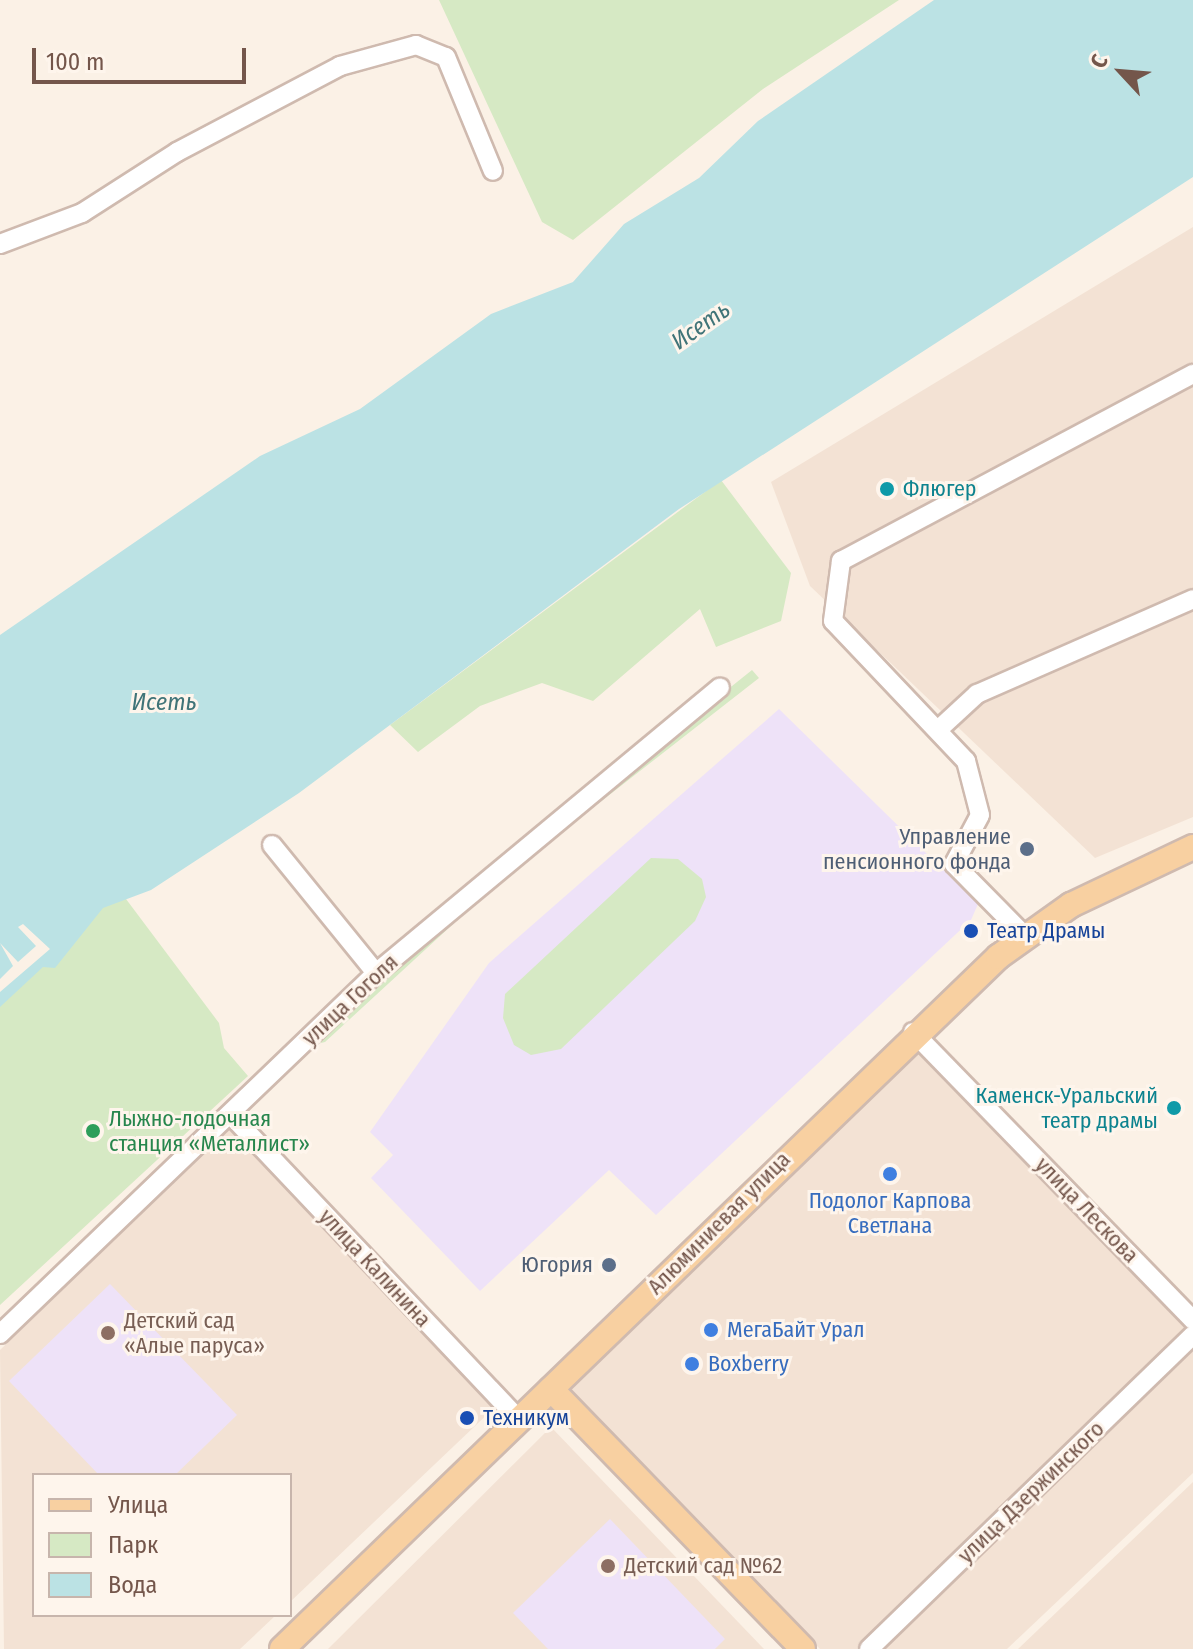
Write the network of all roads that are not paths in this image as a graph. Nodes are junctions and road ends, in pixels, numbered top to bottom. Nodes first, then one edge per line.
1 (493, 171) dead end
2 (0, 244) edge
3 (1193, 374) edge
4 (1193, 599) edge
5 (720, 687) dead end
6 (939, 729) junction
7 (272, 845) dead end
8 (1193, 847) edge
9 (1025, 936) junction
10 (376, 973) junction
11 (913, 1032) junction
12 (231, 1115) junction
13 (1193, 1320) edge
14 (0, 1334) edge
15 (1193, 1335) edge
16 (551, 1389) junction
17 (520, 1421) junction
18 (282, 1649) edge
19 (803, 1649) edge
20 (869, 1649) edge

1 - 2 street
3 - 6 street
4 - 6 street
5 - 10 street, улица Гоголя
6 - 9 street
7 - 10 street
8 - 9 main road, Алюминиевая улица
9 - 11 main road, Алюминиевая улица
10 - 12 street, улица Гоголя
11 - 13 street, улица Лескова
11 - 16 main road, Алюминиевая улица
12 - 14 street, улица Гоголя
12 - 17 street, улица Калинина
15 - 20 street, улица Дзержинского
16 - 17 main road, Алюминиевая улица
16 - 19 main road
17 - 18 main road, Алюминиевая улица

